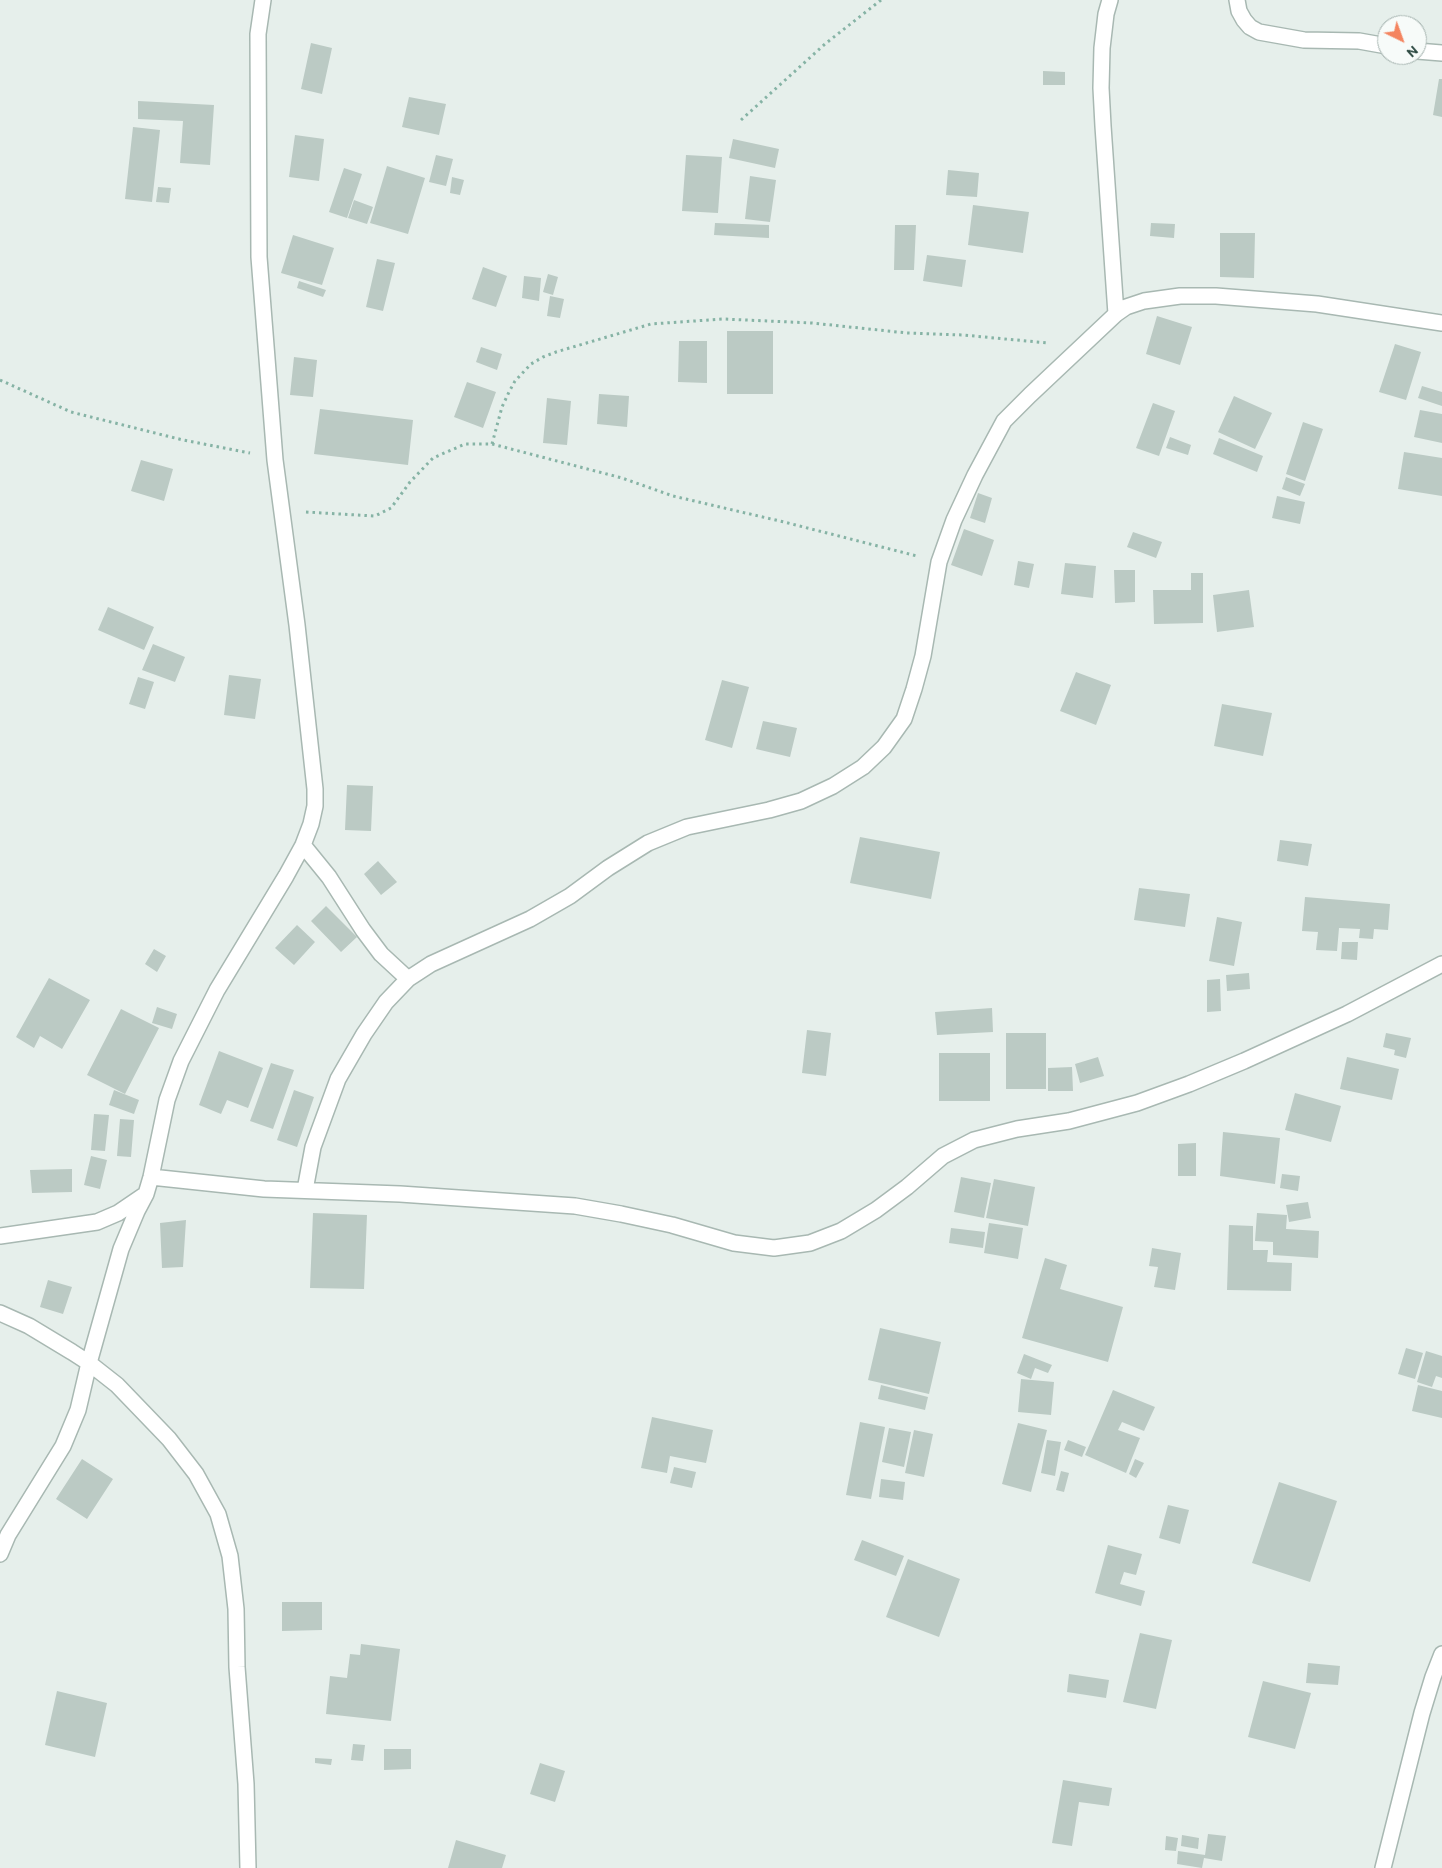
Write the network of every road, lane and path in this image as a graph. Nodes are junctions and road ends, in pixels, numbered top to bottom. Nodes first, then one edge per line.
1 (263, 0) edge
2 (880, 0) edge
3 (1110, 0) edge
4 (1237, 0) edge
5 (1377, 44) edge
6 (1427, 52) edge
7 (1442, 53) edge
8 (740, 120) dead end
9 (1116, 314) junction
10 (1442, 322) edge
11 (1081, 346) junction
12 (0, 380) edge
13 (492, 444) junction
14 (275, 460) junction
15 (281, 510) junction
16 (939, 562) junction
17 (302, 845) junction
18 (1442, 964) edge
19 (408, 979) junction
20 (151, 1177) junction
21 (306, 1190) junction
22 (146, 1194) junction
23 (0, 1236) edge
24 (0, 1313) edge
25 (89, 1363) junction
26 (0, 1554) edge
27 (1442, 1654) edge
28 (248, 1868) edge
29 (1383, 1868) edge

1 - 14 street
2 - 8 path
3 - 9 street
4 - 5 street
6 - 7 street
9 - 10 street
9 - 11 street
11 - 13 path
11 - 16 street
12 - 14 path
13 - 15 path
13 - 16 path
14 - 15 street
15 - 17 street
16 - 19 street
17 - 19 street
17 - 20 street
18 - 21 street
19 - 21 street
20 - 21 street
20 - 22 street
22 - 23 street
22 - 25 street
24 - 25 street
25 - 26 street
25 - 28 street
27 - 29 street

